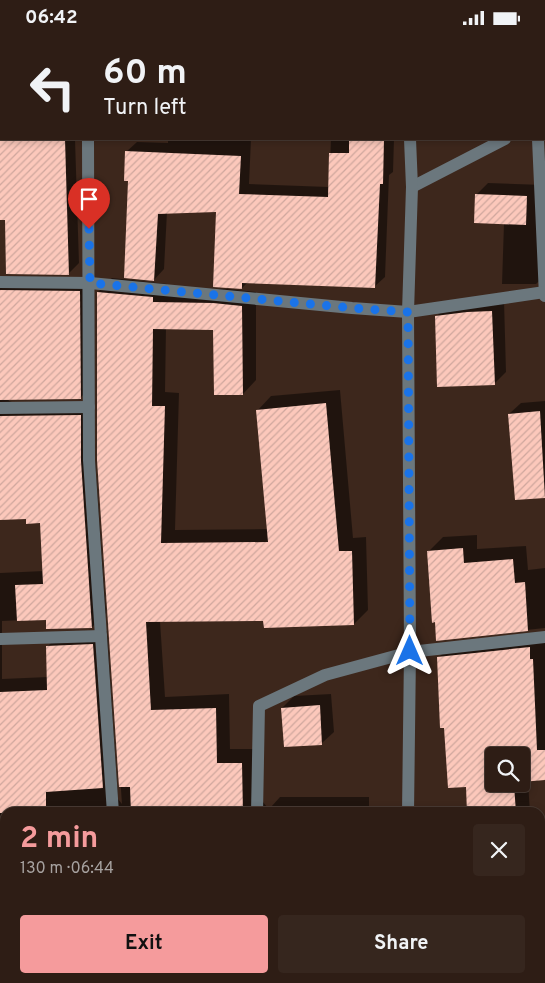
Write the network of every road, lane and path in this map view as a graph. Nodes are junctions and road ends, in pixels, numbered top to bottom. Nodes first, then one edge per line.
1 (88, 140) edge
2 (410, 140) edge
3 (503, 140) edge
4 (538, 140) edge
5 (412, 187) junction
6 (0, 282) edge
7 (90, 283) junction
8 (545, 294) edge
9 (408, 312) junction
10 (90, 407) junction
11 (0, 409) edge
12 (101, 636) junction
13 (545, 637) edge
14 (0, 639) edge
15 (410, 651) junction
16 (113, 807) edge
17 (257, 807) edge
18 (408, 807) edge

1 - 7 street
2 - 5 street
3 - 5 street
4 - 8 street
5 - 9 street
6 - 7 street
7 - 9 street
7 - 10 street
8 - 9 street
9 - 15 street
10 - 11 street
10 - 12 street
12 - 14 street
12 - 16 street
13 - 15 street
15 - 17 street
15 - 18 street

